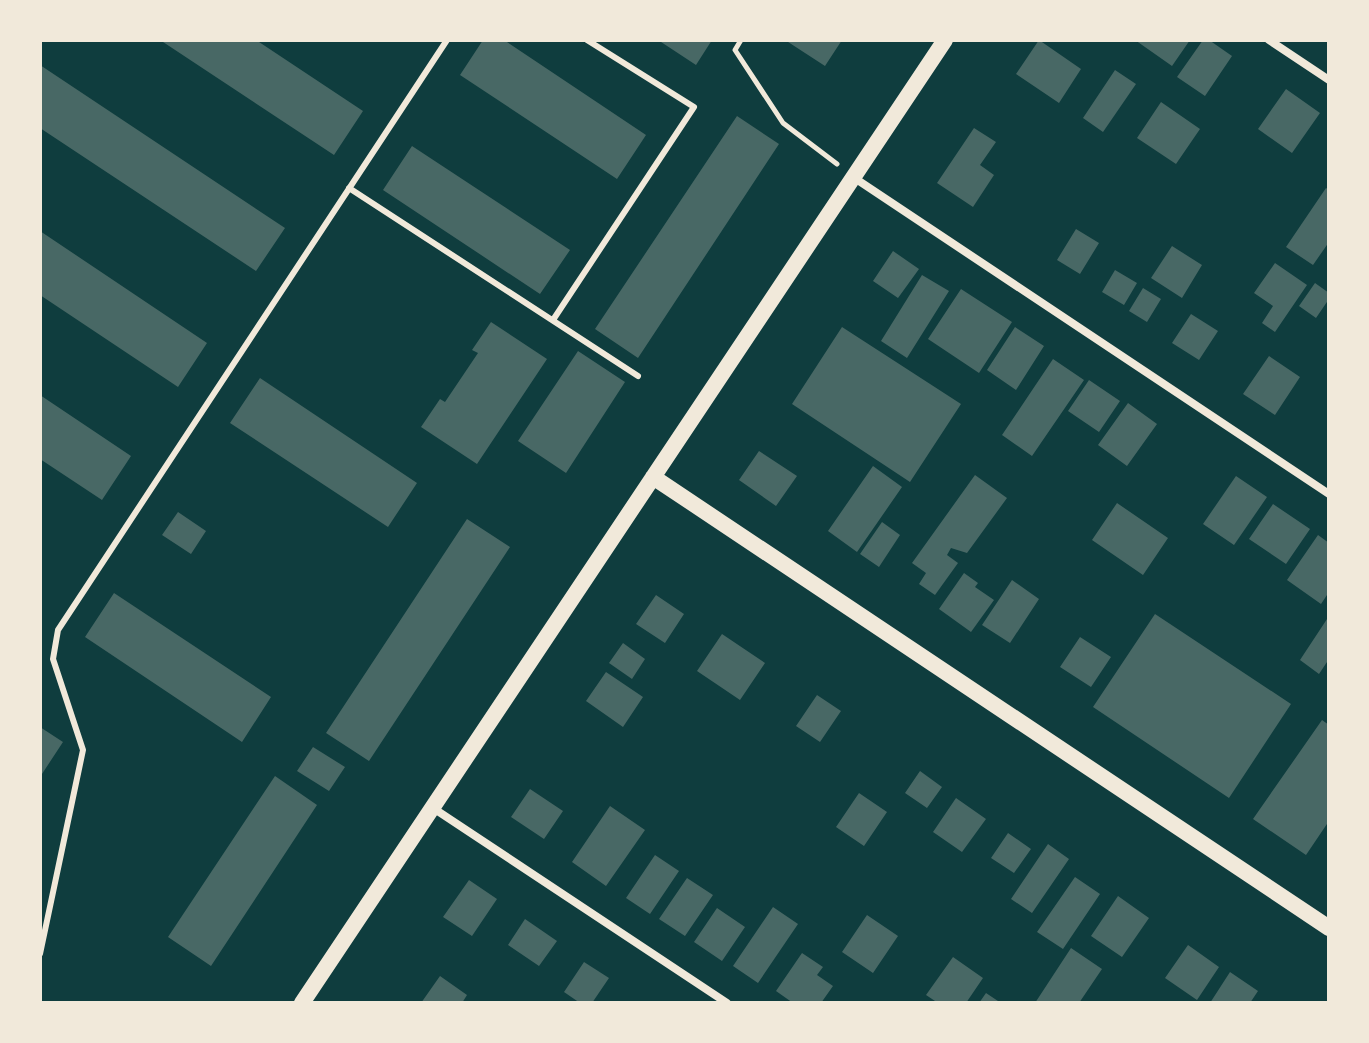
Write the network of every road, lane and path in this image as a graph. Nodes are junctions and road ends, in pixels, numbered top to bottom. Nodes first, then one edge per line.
1 (447, 40) edge
2 (587, 40) edge
3 (741, 40) edge
4 (945, 40) edge
5 (1269, 40) edge
6 (1329, 80) edge
7 (853, 177) junction
8 (349, 188) junction
9 (553, 320) junction
10 (638, 376) dead end
11 (653, 477) junction
12 (1329, 494) edge
13 (433, 808) junction
14 (1329, 928) edge
15 (40, 954) edge
16 (302, 1003) edge
17 (727, 1003) edge

1 - 8 lane
2 - 9 lane
3 - 7 path
4 - 7 main road
5 - 6 street
7 - 11 main road
7 - 12 street
8 - 9 lane
8 - 15 lane
9 - 10 lane
11 - 13 main road
11 - 14 main road
13 - 16 main road
13 - 17 street

